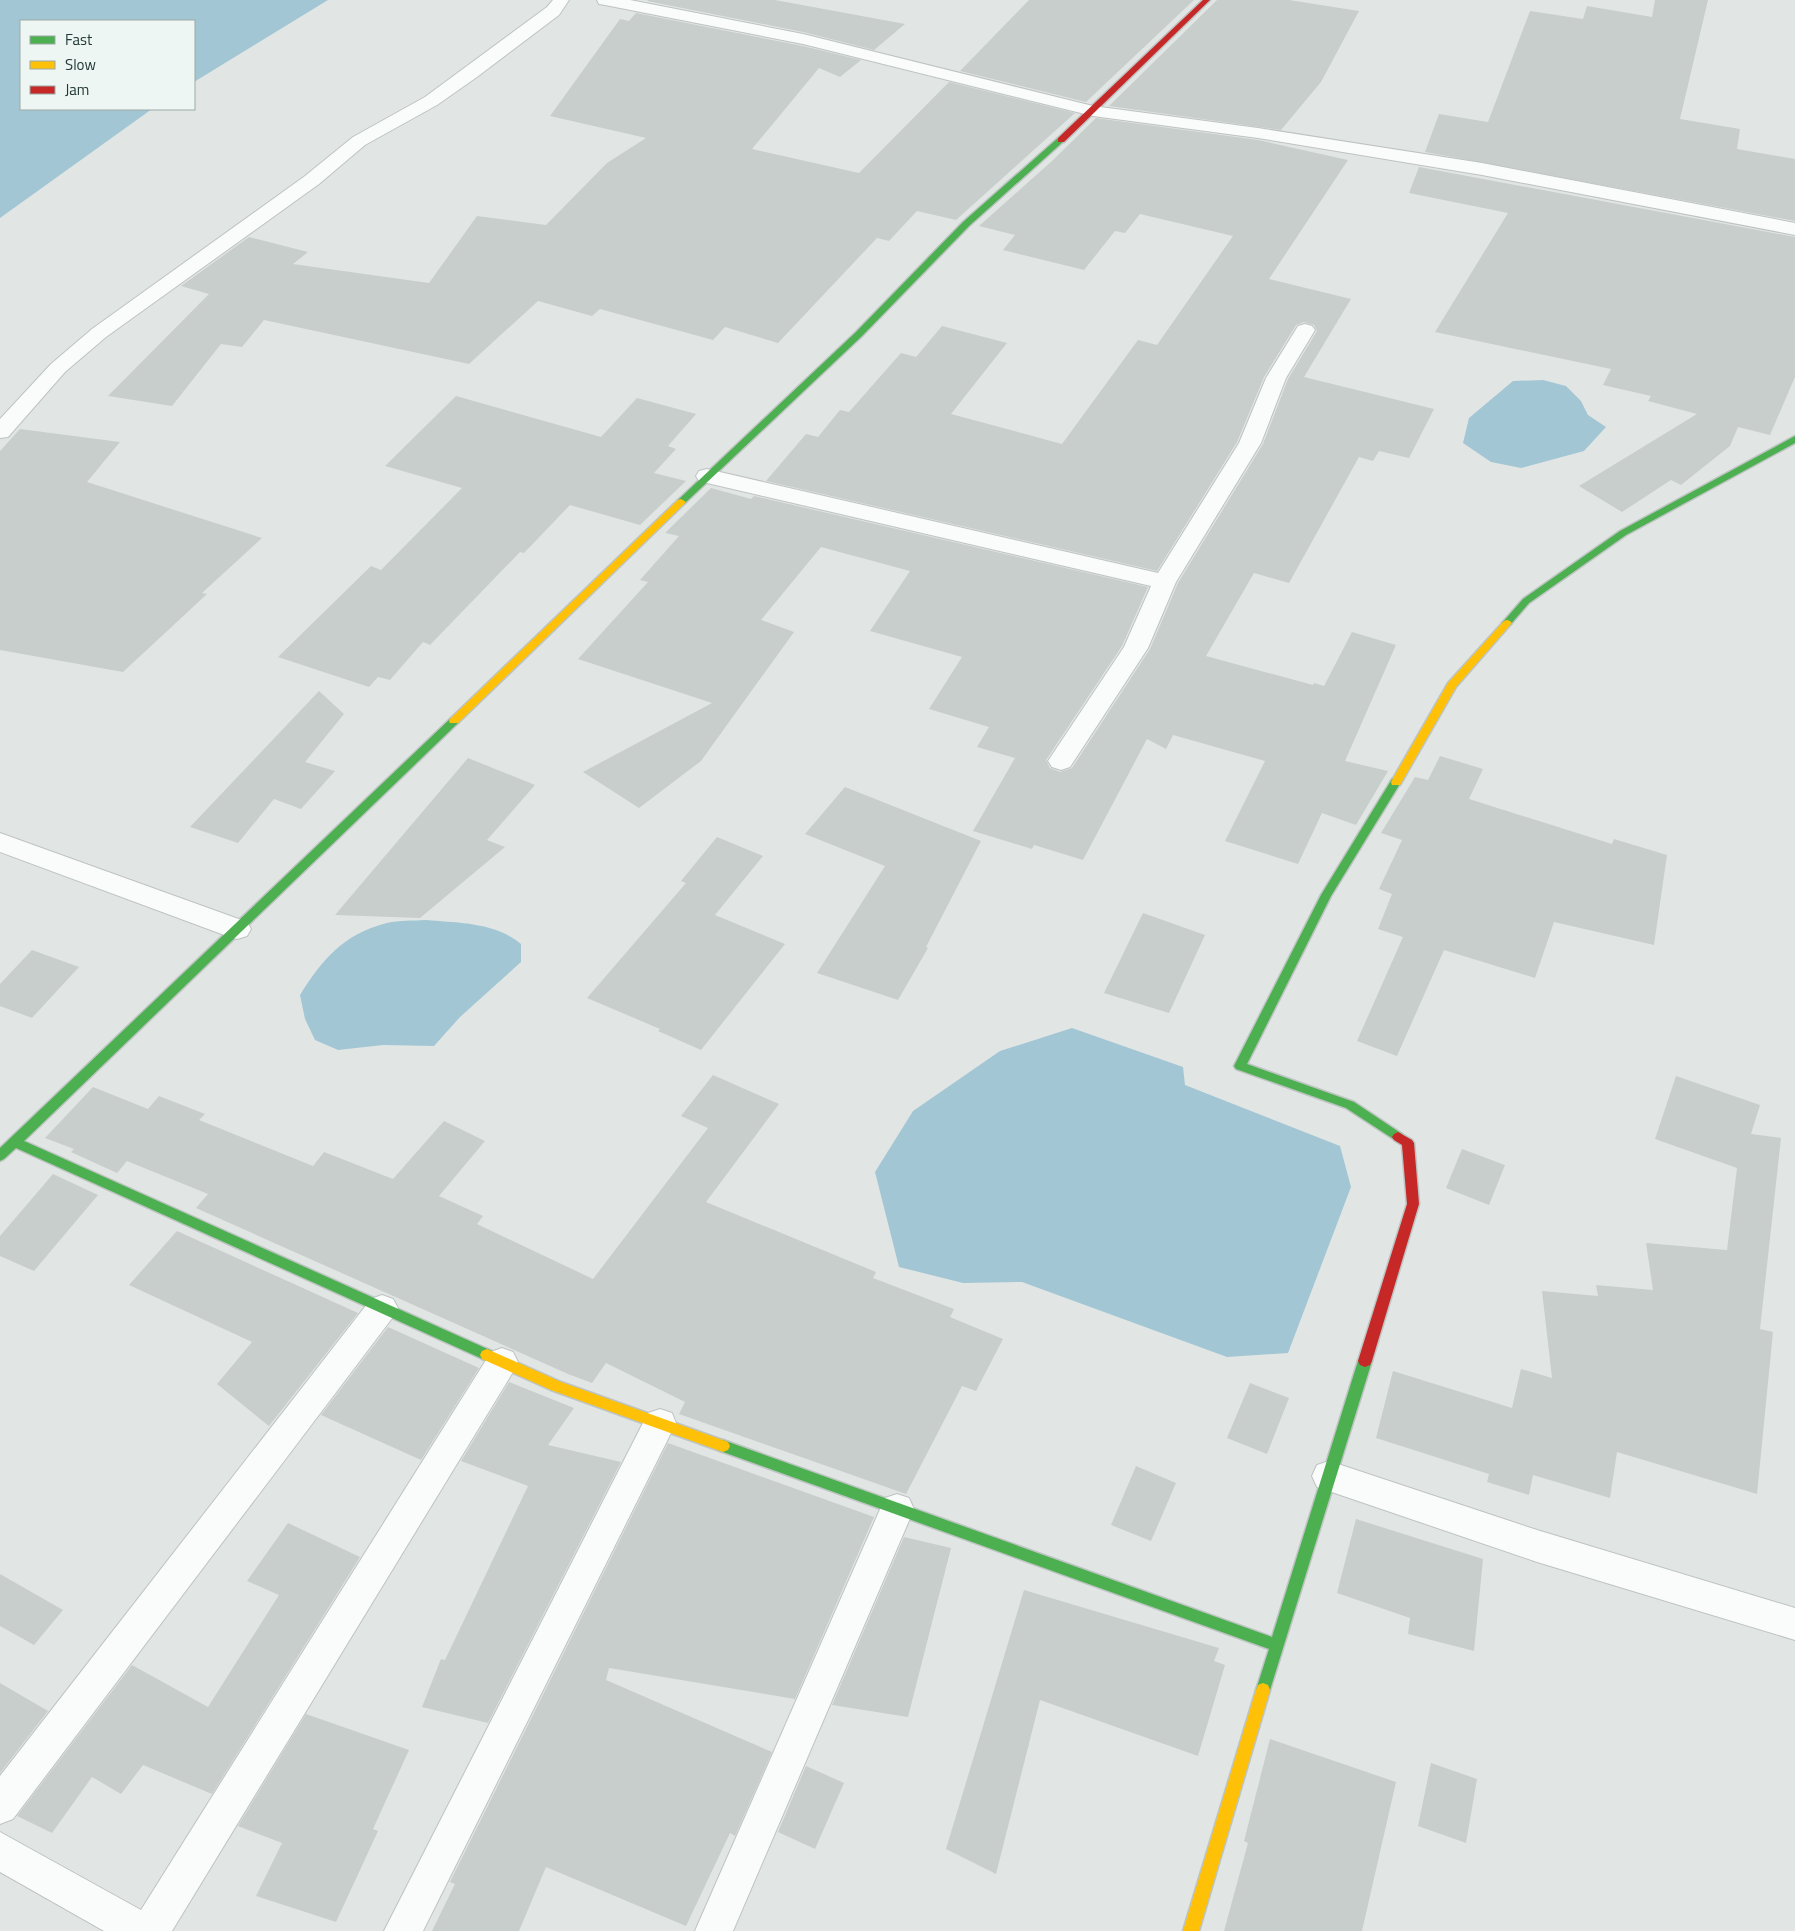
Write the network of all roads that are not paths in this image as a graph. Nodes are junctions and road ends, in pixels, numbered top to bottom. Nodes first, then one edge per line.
1 (561, 0) edge
2 (605, 0) edge
3 (1207, 0) edge
4 (1093, 111) junction
5 (1795, 229) edge
6 (1305, 330) dead end
7 (0, 432) edge
8 (1795, 439) edge
9 (707, 476) junction
10 (1164, 582) junction
11 (1061, 762) dead end
12 (0, 842) edge
13 (237, 929) junction
14 (15, 1142) junction
15 (0, 1156) edge
16 (382, 1308) junction
17 (502, 1362) junction
18 (660, 1423) junction
19 (1329, 1476) junction
20 (897, 1509) junction
21 (1795, 1624) edge
22 (1276, 1645) junction
23 (0, 1806) edge
24 (0, 1852) edge
25 (141, 1931) edge
26 (150, 1931) edge
27 (403, 1931) edge
28 (714, 1931) edge
29 (1191, 1931) edge

1 - 7 street
2 - 4 street
3 - 4 street
4 - 5 street
4 - 9 street
6 - 10 street
8 - 19 street
9 - 10 street
9 - 13 street
10 - 11 street
12 - 13 street
13 - 14 street
14 - 15 street
14 - 16 street
16 - 17 street
16 - 23 street
17 - 18 street
17 - 26 street
18 - 20 street
18 - 27 street
19 - 21 street
19 - 22 street
20 - 22 street
20 - 28 street
22 - 29 street
24 - 25 street

